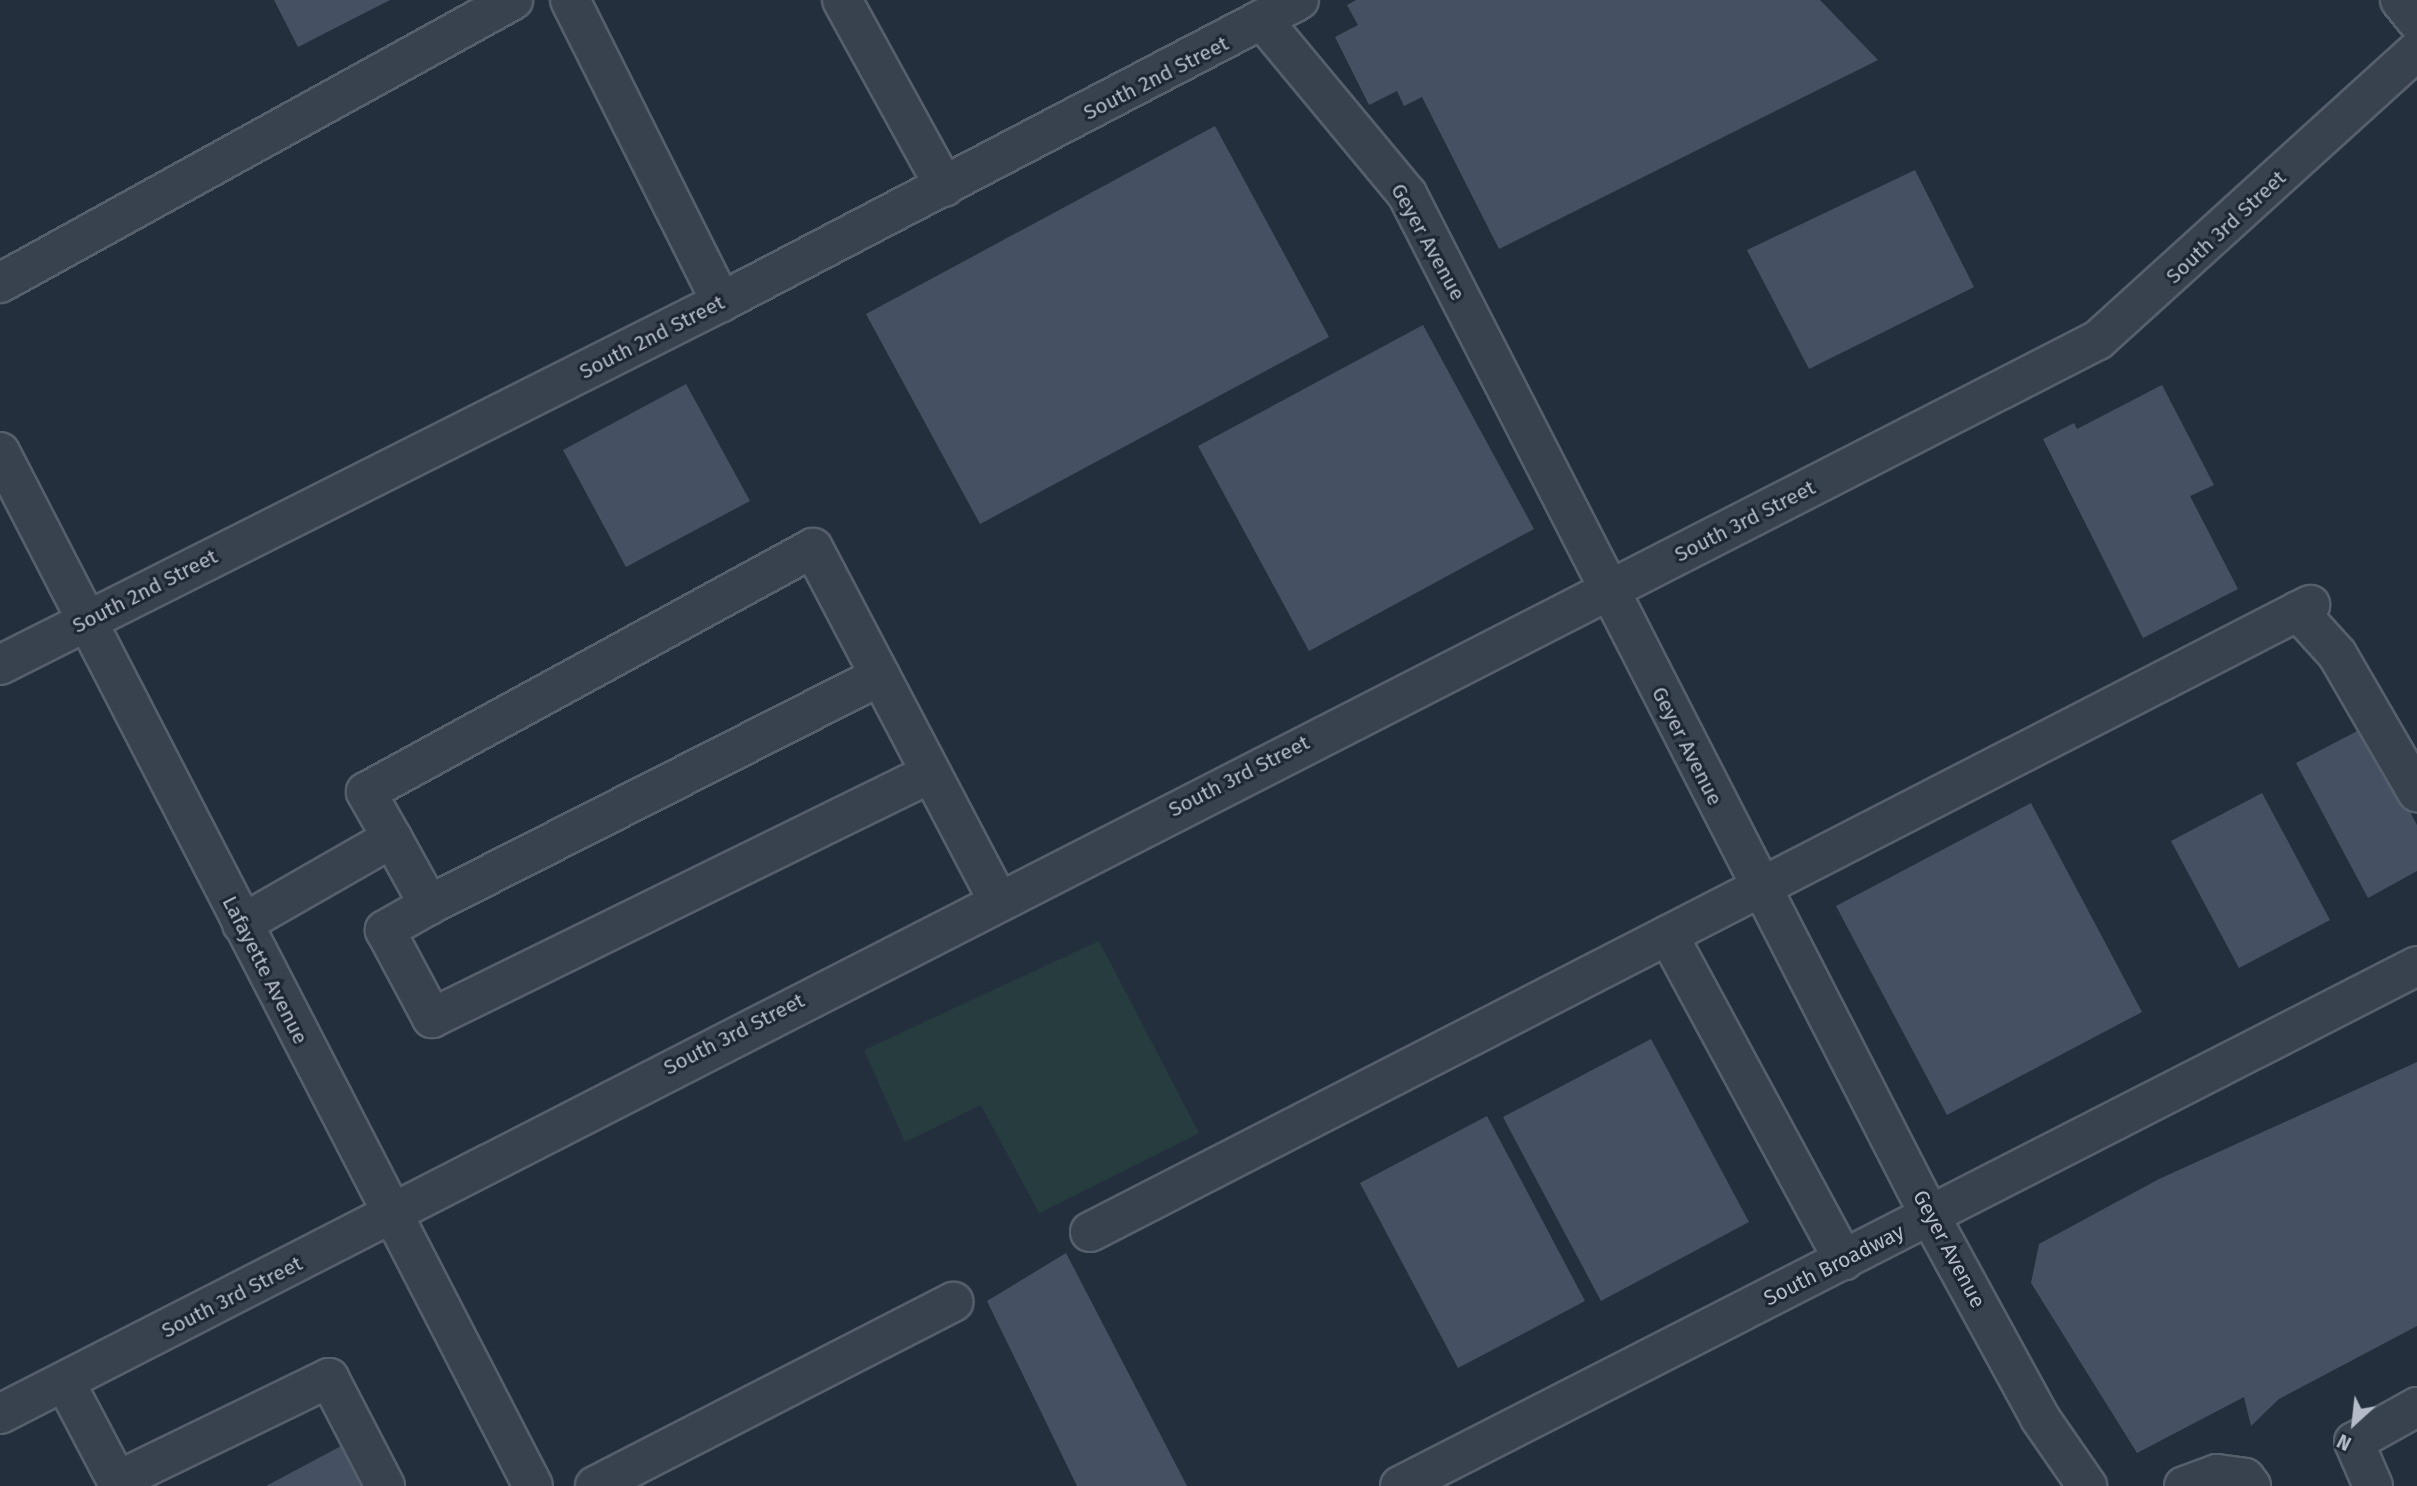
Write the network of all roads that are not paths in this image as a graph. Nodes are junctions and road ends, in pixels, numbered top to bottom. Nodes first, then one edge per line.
1 (513, 0) edge
2 (570, 0) edge
3 (842, 0) edge
4 (1299, 0) edge
5 (2400, 0) edge
6 (2417, 21) edge
7 (1264, 22) junction
8 (2417, 51) edge
9 (945, 187) junction
10 (0, 283) edge
11 (721, 302) junction
12 (0, 452) edge
13 (1607, 592) junction
14 (87, 620) junction
15 (0, 666) edge
16 (880, 677) junction
17 (929, 774) junction
18 (2417, 792) edge
19 (391, 838) junction
20 (1761, 887) junction
21 (997, 900) junction
22 (429, 905) junction
23 (242, 924) junction
24 (1668, 935) junction
25 (2417, 966) edge
26 (393, 1216) junction
27 (1930, 1216) junction
28 (1090, 1232) dead end
29 (1844, 1261) junction
30 (953, 1302) dead end
31 (65, 1382) junction
32 (2417, 1407) edge
33 (0, 1414) edge
34 (385, 1486) edge
35 (533, 1486) edge
36 (595, 1486) edge
37 (1400, 1486) edge
38 (2087, 1486) edge
39 (2184, 1486) edge
40 (2251, 1486) edge
41 (2373, 1486) edge

1 - 10 street
2 - 11 street
3 - 9 street
4 - 7 street, South 2nd Street
5 - 6 street
7 - 9 street, South 2nd Street
7 - 13 street, Geyer Avenue
8 - 13 street, South 3rd Street
9 - 11 street, South 2nd Street
11 - 14 street, South 2nd Street
12 - 14 street, Lafayette Avenue
13 - 20 street, Geyer Avenue
13 - 21 street, South 3rd Street
14 - 15 street, South 2nd Street
14 - 23 street, Lafayette Avenue
16 - 17 street
16 - 19 street
16 - 22 street
17 - 21 street
17 - 22 street
18 - 20 street
19 - 22 street
19 - 23 street
20 - 24 street
20 - 27 street, Geyer Avenue
21 - 26 street, South 3rd Street
23 - 26 street, Lafayette Avenue
24 - 28 street
24 - 29 street
25 - 27 street, South Broadway
26 - 31 street, South 3rd Street
26 - 35 street, Lafayette Avenue
27 - 29 street, South Broadway
27 - 38 street, Geyer Avenue
29 - 37 street, South Broadway
30 - 36 street
31 - 33 street, South 3rd Street
31 - 34 street
32 - 41 street
39 - 40 street

